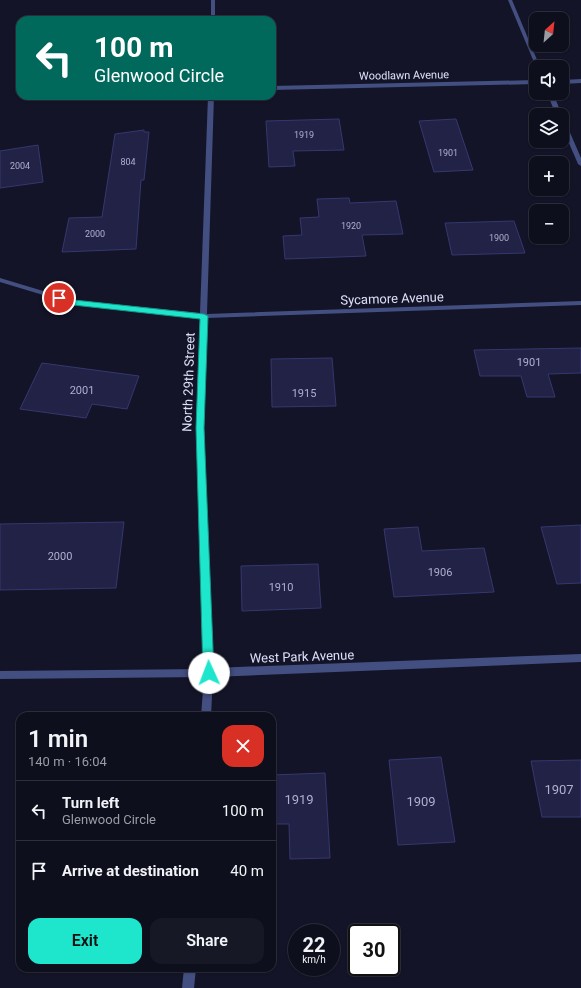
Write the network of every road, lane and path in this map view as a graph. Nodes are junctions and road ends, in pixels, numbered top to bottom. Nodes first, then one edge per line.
1 (213, 0) edge
2 (510, 0) edge
3 (213, 16) edge
4 (535, 60) edge
5 (581, 81) edge
6 (529, 82) edge
7 (569, 82) edge
8 (276, 88) edge
9 (211, 100) edge
10 (569, 137) edge
11 (581, 164) edge
12 (0, 280) edge
13 (581, 303) edge
14 (204, 316) junction
15 (581, 658) edge
16 (209, 673) junction
17 (0, 675) edge
18 (206, 712) edge
19 (190, 972) edge
20 (188, 988) edge

1 - 3 street
2 - 4 street
5 - 7 street
6 - 8 street, Woodlawn Avenue
9 - 14 street, North 29th Street
10 - 11 street
12 - 14 street, Sycamore Avenue
13 - 14 street, Sycamore Avenue
14 - 16 street, North 29th Street
15 - 16 street, West Park Avenue
16 - 17 street, West Park Avenue
16 - 18 street, North 29th Street
19 - 20 street

